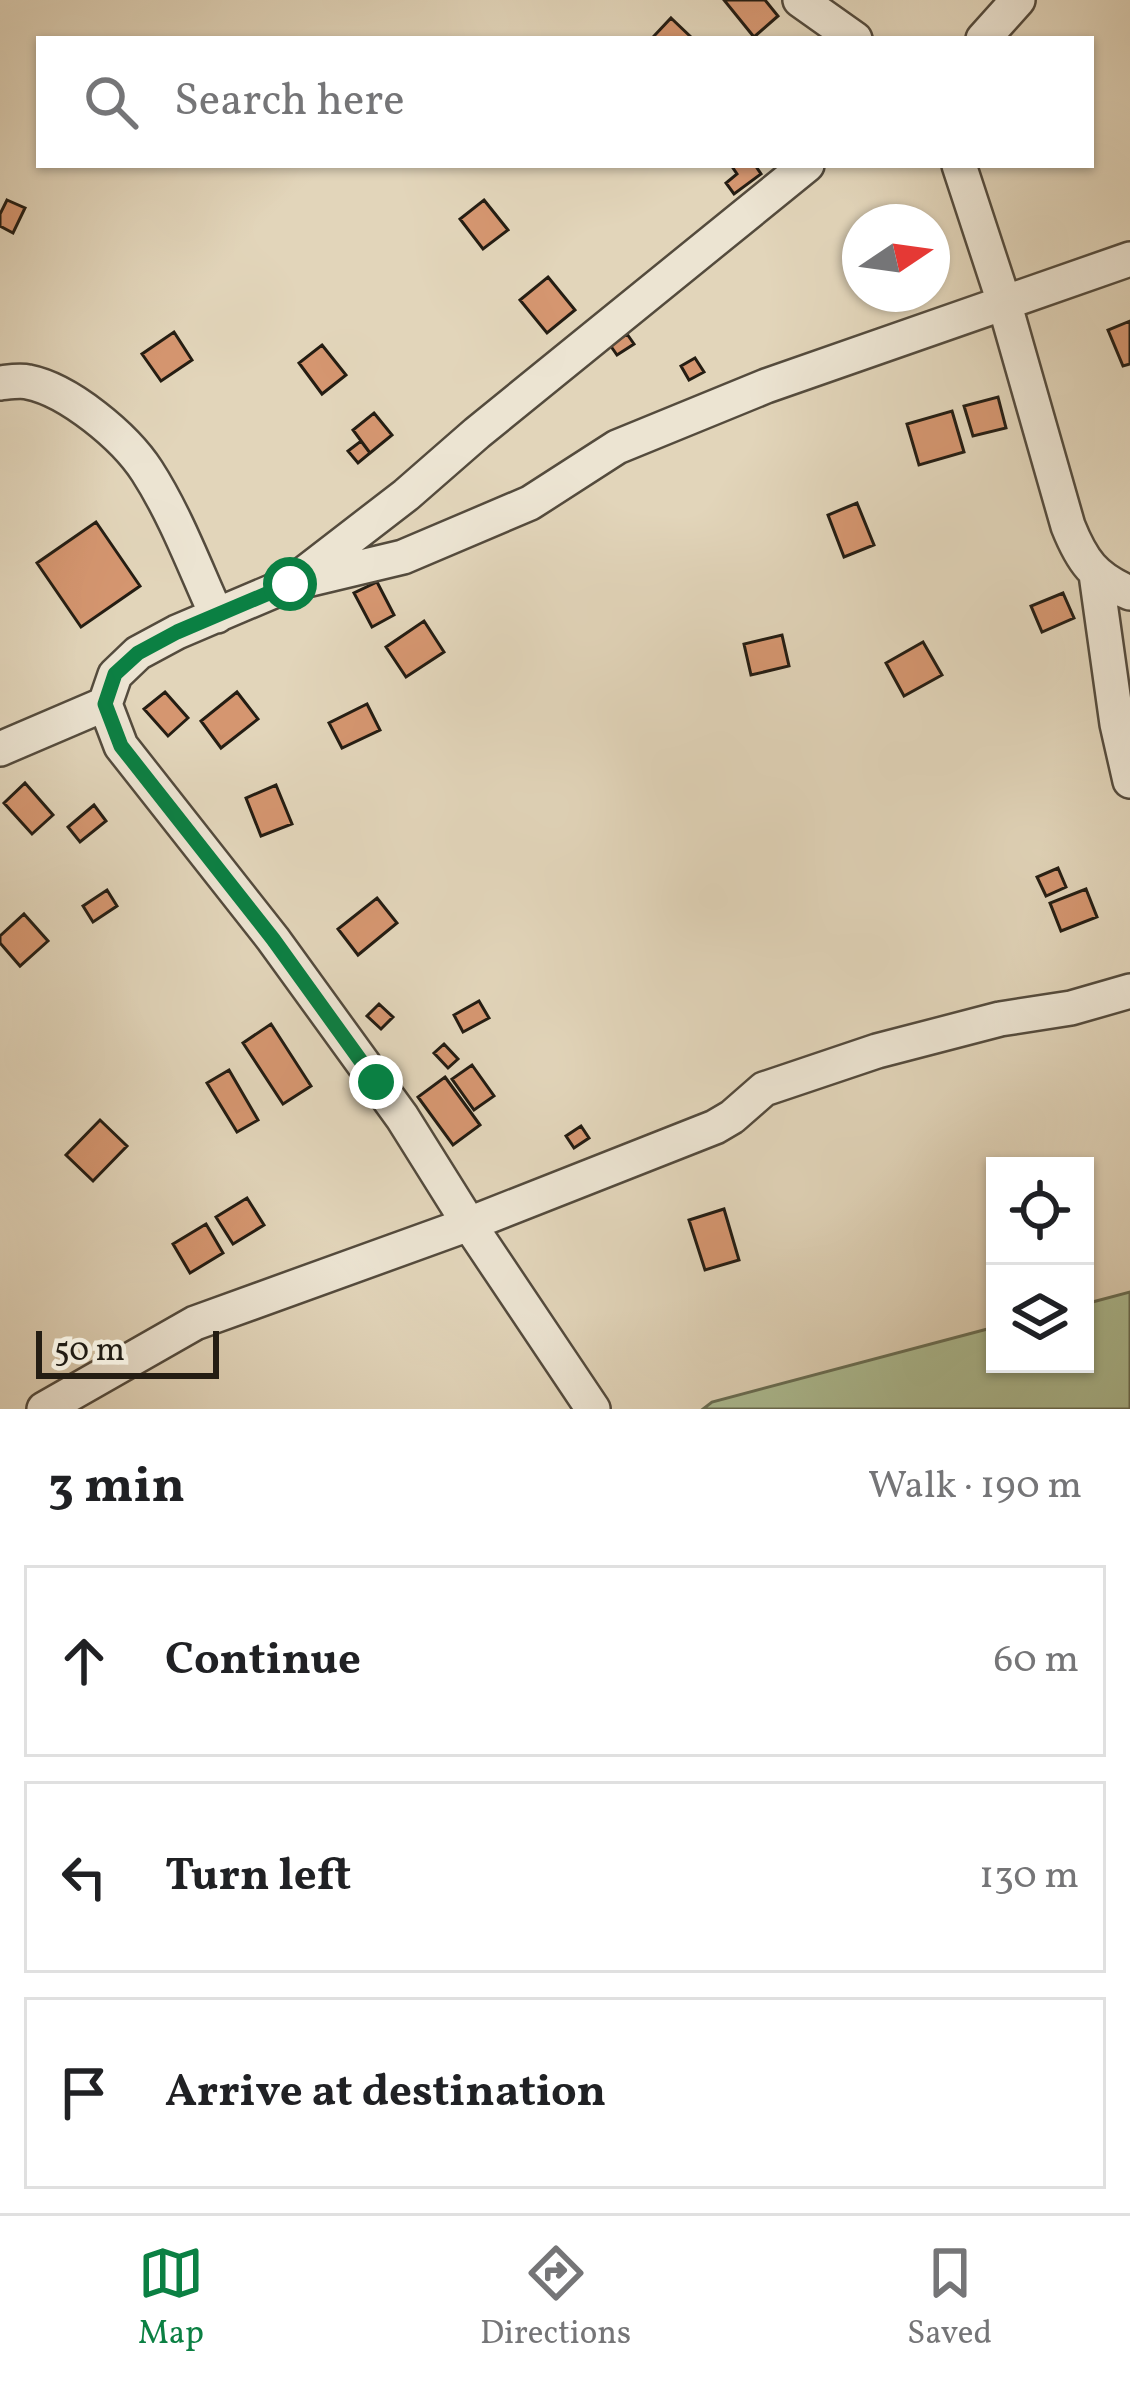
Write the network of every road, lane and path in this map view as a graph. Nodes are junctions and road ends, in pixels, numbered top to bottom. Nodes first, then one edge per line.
1 (800, 0) edge
2 (1018, 0) edge
3 (851, 36) edge
4 (985, 36) edge
5 (803, 168) edge
6 (960, 168) edge
7 (1130, 260) edge
8 (1004, 302) junction
9 (0, 383) edge
10 (1096, 574) junction
11 (290, 584) junction
12 (1130, 592) edge
13 (217, 616) junction
14 (105, 704) junction
15 (0, 749) edge
16 (1130, 781) edge
17 (1130, 991) edge
18 (469, 1224) junction
19 (44, 1409) edge
20 (593, 1409) edge

1 - 3 street
2 - 4 street
5 - 11 street
6 - 8 street
7 - 8 street
8 - 10 street
8 - 11 street
9 - 13 street
10 - 12 street
10 - 16 street
11 - 13 street
13 - 14 street
14 - 15 street
14 - 18 street
17 - 18 street
18 - 19 street
18 - 20 street

